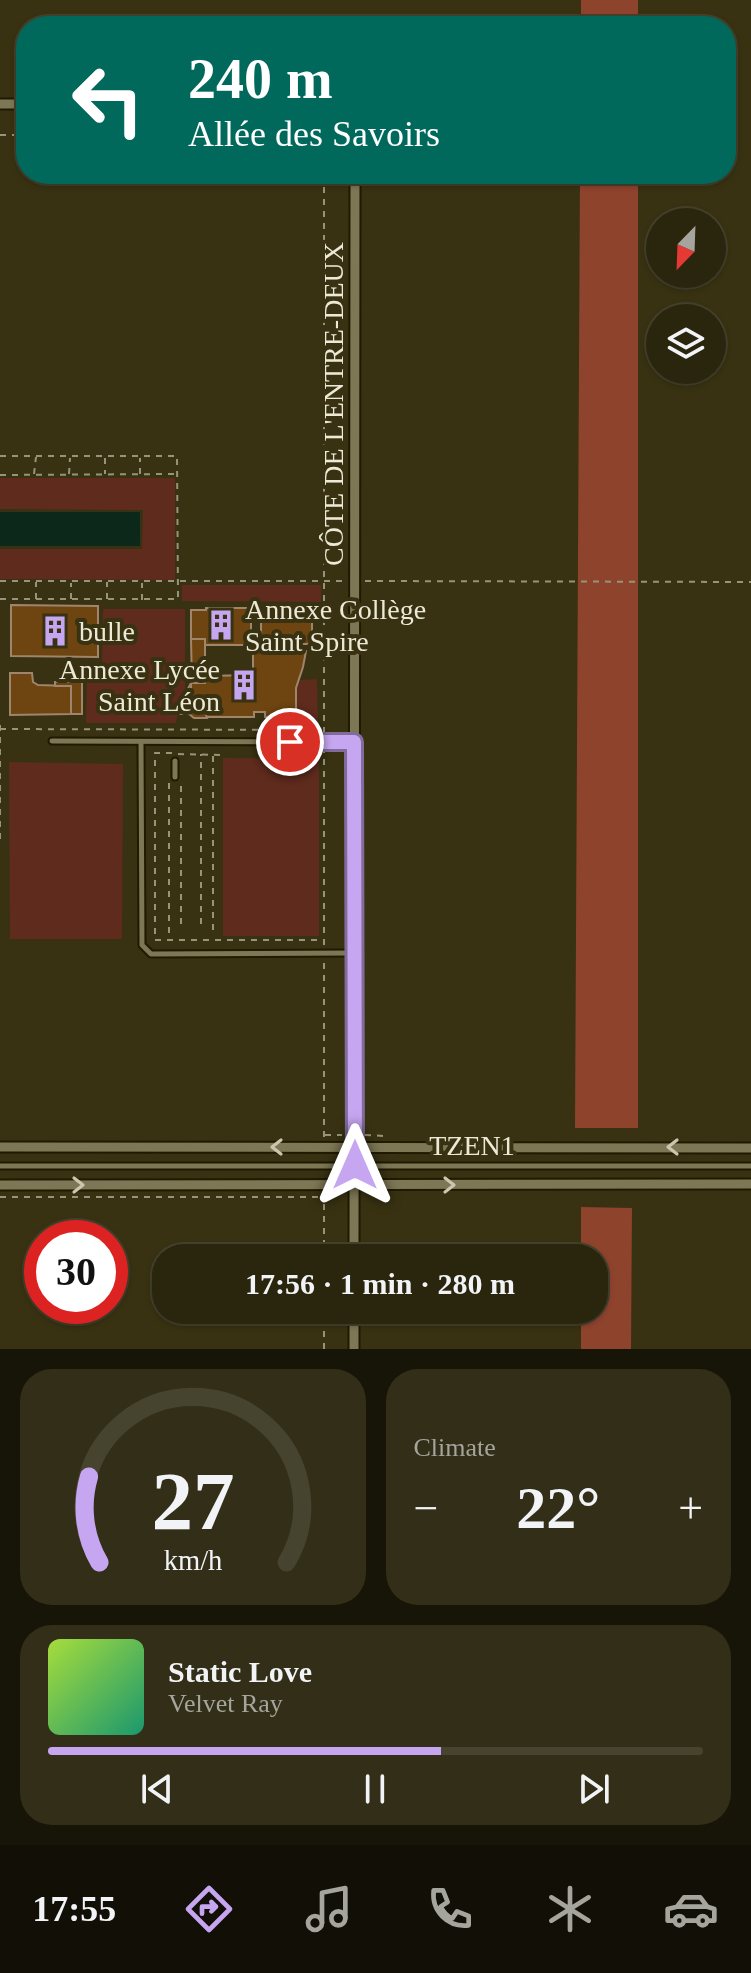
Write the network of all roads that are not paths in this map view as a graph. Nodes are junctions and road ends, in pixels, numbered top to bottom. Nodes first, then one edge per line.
1 (355, 184) edge
2 (52, 741) dead end
3 (141, 742) junction
4 (354, 742) junction
5 (177, 758) road end
6 (175, 777) road end
7 (354, 953) junction
8 (0, 1147) edge
9 (355, 1148) junction
10 (751, 1148) edge
11 (355, 1165) junction
12 (0, 1166) edge
13 (751, 1166) edge
14 (751, 1184) edge
15 (0, 1185) edge
16 (354, 1185) junction
17 (354, 1244) edge
18 (354, 1324) edge
19 (354, 1349) edge

1 - 4 street, CÔTE DE L'ENTRE-DEUX
2 - 3 lane
3 - 4 lane
3 - 7 lane
4 - 7 street, CÔTE DE L'ENTRE-DEUX
5 - 6 lane
7 - 9 street, CÔTE DE L'ENTRE-DEUX
9 -> 8 street
10 -> 9 street
9 - 11 street, CÔTE DE L'ENTRE-DEUX
11 - 12 lane, TZEN1
11 - 13 lane, TZEN1
11 - 16 street, CÔTE DE L'ENTRE-DEUX
16 -> 14 street
15 -> 16 street
16 - 17 street, CÔTE DE L'ENTRE-DEUX
18 - 19 street

